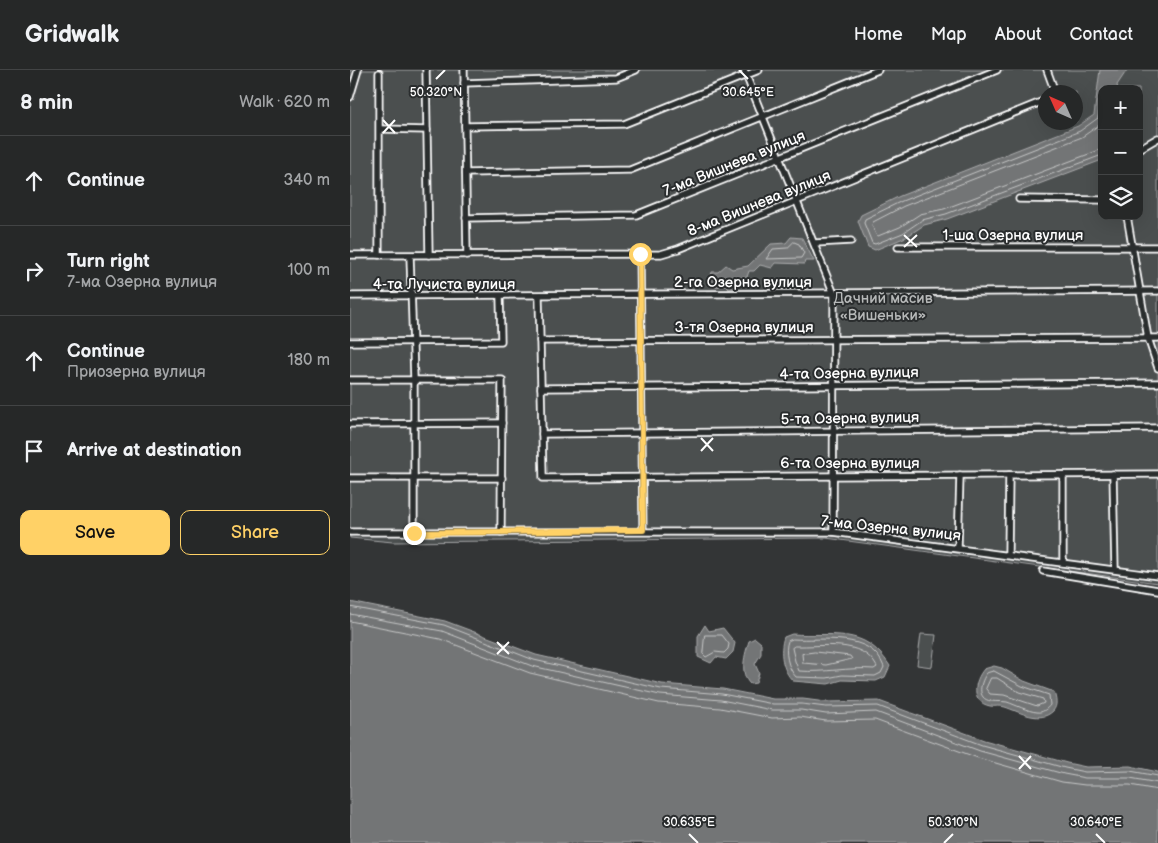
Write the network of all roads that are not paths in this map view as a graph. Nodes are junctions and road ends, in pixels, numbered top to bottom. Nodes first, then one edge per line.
1 (358, 70) edge
2 (426, 70) edge
3 (464, 70) edge
4 (636, 70) edge
5 (759, 70) edge
6 (878, 70) edge
7 (997, 70) edge
8 (1047, 70) edge
9 (379, 73) dead end
10 (745, 73) edge
11 (464, 83) junction
12 (1052, 85) edge
13 (350, 97) edge
14 (1038, 103) edge
15 (763, 117) junction
16 (465, 126) junction
17 (380, 129) junction
18 (427, 130) junction
19 (1156, 139) edge
20 (1143, 147) edge
21 (780, 159) junction
22 (466, 173) junction
23 (1019, 199) dead end
24 (1098, 200) edge
25 (797, 201) junction
26 (466, 218) junction
27 (1128, 220) edge
28 (851, 241) dead end
29 (814, 243) junction
30 (1133, 247) junction
31 (1158, 247) edge
32 (898, 248) dead end
33 (429, 254) junction
34 (640, 254) junction
35 (350, 255) edge
36 (379, 255) junction
37 (467, 255) junction
38 (410, 256) junction
39 (1141, 291) junction
40 (1158, 291) edge
41 (834, 294) junction
42 (640, 295) junction
43 (350, 296) edge
44 (411, 296) junction
45 (500, 296) junction
46 (539, 296) junction
47 (1148, 338) junction
48 (1158, 338) edge
49 (834, 339) junction
50 (641, 340) junction
51 (540, 341) junction
52 (350, 342) edge
53 (411, 342) junction
54 (1158, 368) edge
55 (414, 379) junction
56 (350, 380) edge
57 (1158, 383) edge
58 (834, 386) junction
59 (541, 388) junction
60 (641, 388) junction
61 (502, 423) junction
62 (350, 424) edge
63 (414, 424) junction
64 (1158, 428) edge
65 (834, 431) junction
66 (642, 433) junction
67 (542, 434) junction
68 (1113, 474) junction
69 (1158, 474) edge
70 (960, 475) junction
71 (1009, 475) junction
72 (1063, 475) junction
73 (833, 476) junction
74 (642, 477) junction
75 (350, 478) edge
76 (414, 478) junction
77 (502, 478) junction
78 (643, 530) junction
79 (350, 532) edge
80 (502, 532) junction
81 (833, 532) junction
82 (414, 533) junction
83 (958, 548) junction
84 (1008, 554) junction
85 (1063, 562) junction
86 (1115, 569) junction
87 (1043, 571) dead end
88 (1158, 576) edge
89 (1158, 590) edge

1 - 13 street
2 - 18 street
3 - 11 street
4 - 11 street
5 - 10 street
6 - 15 street
7 - 21 street, 7-ма Вишнева вулиця
8 - 12 street
9 - 17 street
10 - 15 street
10 - 16 street
11 - 16 street
14 - 25 street, 8-ма Вишнева вулиця
15 - 21 street
15 - 22 street
16 - 22 street
17 - 18 street
17 - 36 street
18 - 33 street
19 - 20 street
21 - 25 street
21 - 26 street, 7-ма Вишнева вулиця
22 - 26 street
23 - 24 street
25 - 29 street
25 - 34 street, 8-ма Вишнева вулиця
26 - 37 street
27 - 30 street
28 - 29 street
29 - 41 street
30 - 31 street, 1-ша Озерна вулиця
30 - 32 street, 1-ша Озерна вулиця
30 - 39 street
33 - 37 street, 8-ма Вишнева вулиця
33 - 38 street, 8-ма Вишнева вулиця
34 - 37 street, 8-ма Вишнева вулиця
34 - 42 street
35 - 36 street, 8-ма Вишнева вулиця
36 - 38 street, 8-ма Вишнева вулиця
38 - 44 street
39 - 40 street, 2-га Озерна вулиця
39 - 41 street, 2-га Озерна вулиця
39 - 47 street
41 - 42 street, 2-га Озерна вулиця
41 - 49 street
42 - 46 street, 2-га Озерна вулиця
42 - 50 street
43 - 44 street, 4-та Лучиста вулиця
44 - 45 street, 4-та Лучиста вулиця
44 - 53 street
45 - 46 street, 4-та Лучиста вулиця
45 - 53 street
46 - 51 street
47 - 48 street, 3-тя Озерна вулиця
47 - 49 street, 3-тя Озерна вулиця
47 - 54 street
49 - 50 street, 3-тя Озерна вулиця
49 - 58 street
50 - 51 street, 3-тя Озерна вулиця
50 - 60 street
51 - 59 street
52 - 53 street
53 - 55 street
55 - 56 street
55 - 61 street
55 - 63 street
57 - 58 street, 4-та Озерна вулиця
58 - 60 street, 4-та Озерна вулиця
58 - 65 street
59 - 60 street, 4-та Озерна вулиця
59 - 67 street
60 - 66 street
61 - 63 street
61 - 77 street
62 - 63 street
63 - 76 street
64 - 65 street, 5-та Озерна вулиця
65 - 66 street, 5-та Озерна вулиця
65 - 73 street
66 - 67 street, 5-та Озерна вулиця
66 - 74 street
67 - 74 street, 6-та Озерна вулиця
68 - 69 street, 6-та Озерна вулиця
68 - 72 street, 6-та Озерна вулиця
68 - 86 street
70 - 71 street, 6-та Озерна вулиця
70 - 73 street, 6-та Озерна вулиця
70 - 83 street
71 - 72 street, 6-та Озерна вулиця
71 - 84 street
72 - 85 street
73 - 74 street, 6-та Озерна вулиця
73 - 81 street
74 - 78 street
75 - 76 street
76 - 77 street
76 - 82 street
77 - 80 street
78 - 80 street, 7-ма Озерна вулиця
78 - 81 street, 7-ма Озерна вулиця
79 - 82 street, 7-ма Озерна вулиця
80 - 82 street, 7-ма Озерна вулиця
81 - 83 street, 7-ма Озерна вулиця
83 - 84 street, 7-ма Озерна вулиця
84 - 85 street, 7-ма Озерна вулиця
85 - 86 street, 7-ма Озерна вулиця
86 - 88 street, 7-ма Озерна вулиця
87 - 89 street

